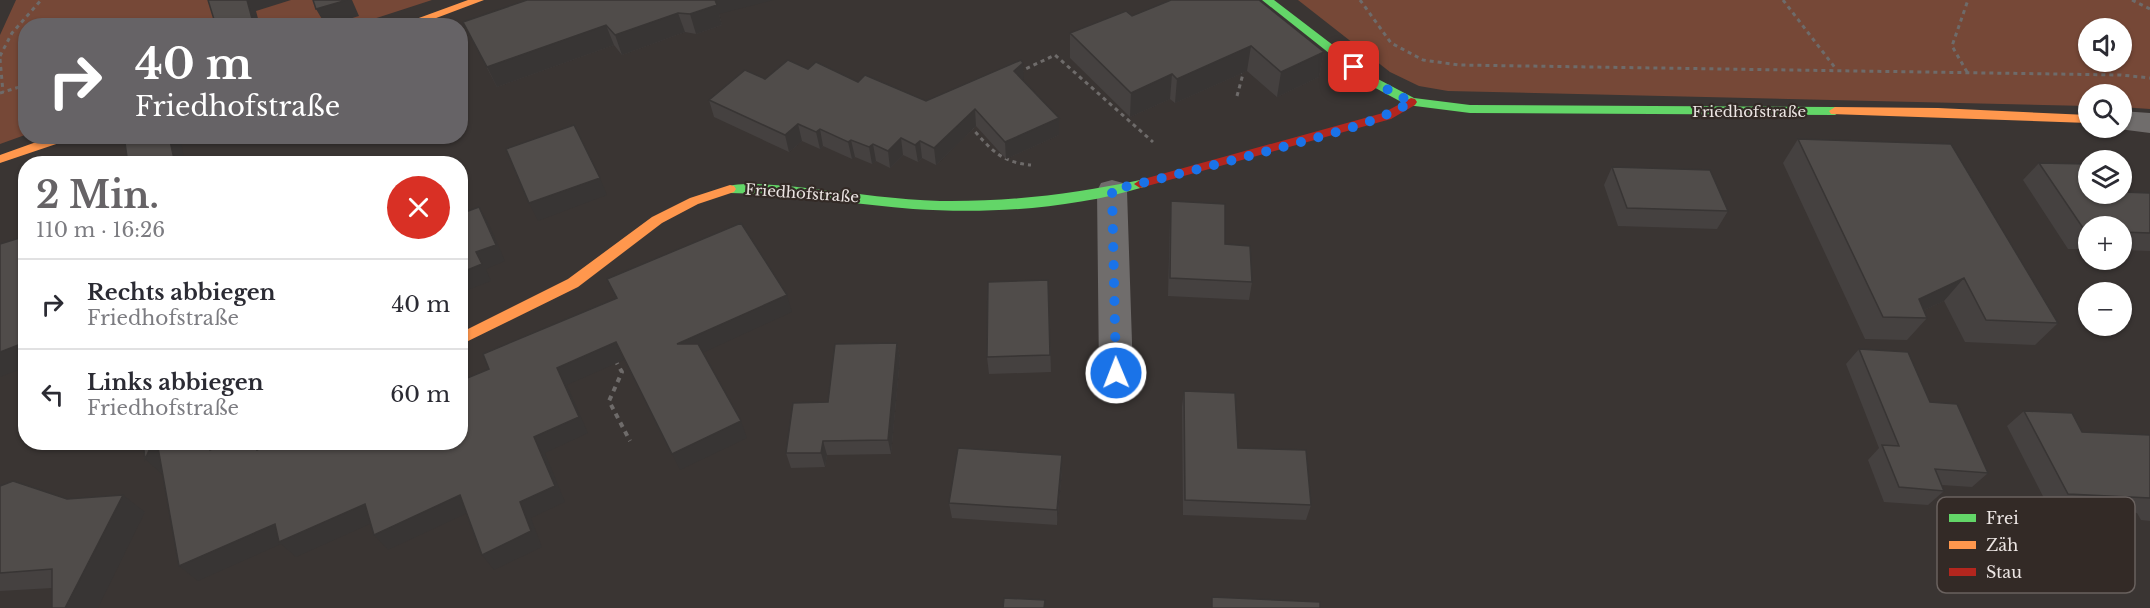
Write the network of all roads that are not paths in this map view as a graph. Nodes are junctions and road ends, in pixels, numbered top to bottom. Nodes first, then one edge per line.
1 (479, 0) edge
2 (1267, 0) edge
3 (426, 18) edge
4 (1411, 102) junction
5 (2078, 119) edge
6 (2132, 122) edge
7 (2150, 123) edge
8 (44, 144) edge
9 (0, 159) edge
10 (1112, 190) junction
11 (468, 336) edge
12 (1116, 373) dead end

1 - 3 street
2 - 4 street, Friedhofstraße
4 - 5 street, Friedhofstraße
4 - 10 street, Friedhofstraße
6 - 7 street
8 - 9 street
10 - 11 street, Friedhofstraße
10 - 12 street

